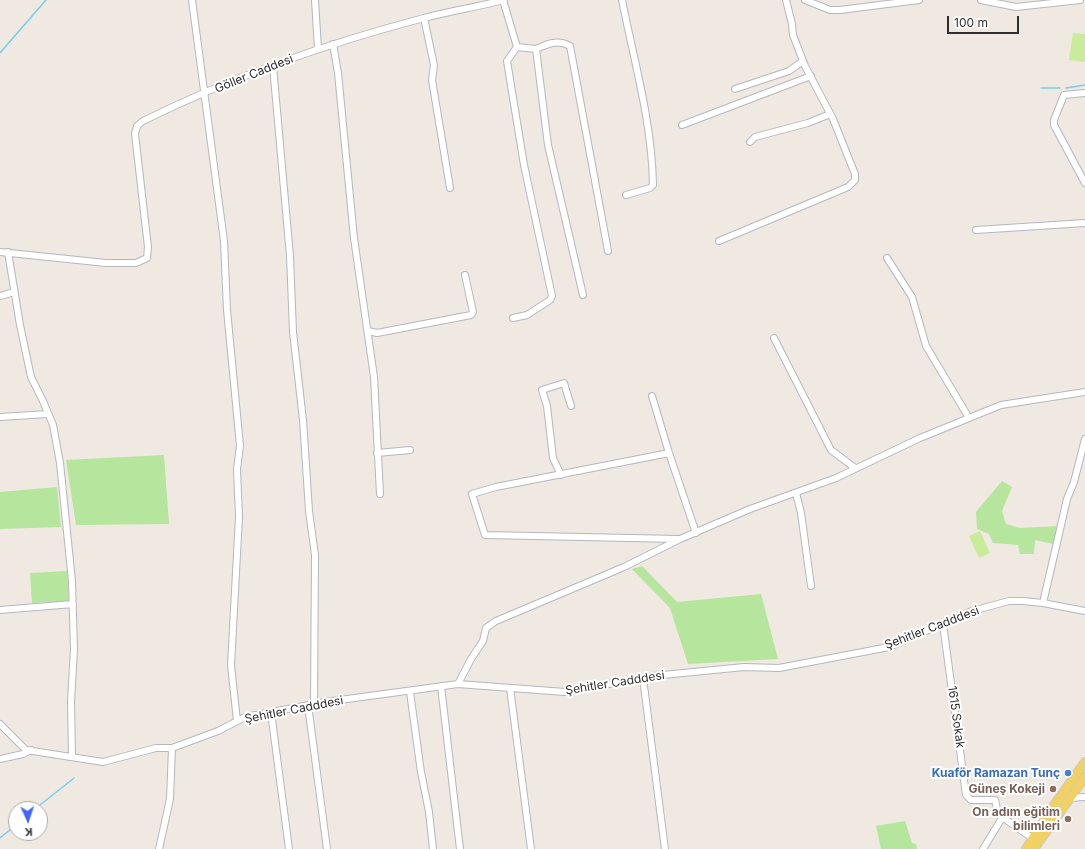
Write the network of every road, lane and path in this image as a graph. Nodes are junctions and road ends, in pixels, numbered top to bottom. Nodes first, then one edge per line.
1 (192, 0) edge
2 (315, 0) edge
3 (503, 0) edge
4 (622, 0) edge
5 (786, 0) edge
6 (805, 0) edge
7 (919, 0) edge
8 (981, 0) edge
9 (1080, 0) edge
10 (424, 18) junction
11 (332, 44) junction
12 (517, 47) junction
13 (318, 49) junction
14 (536, 49) junction
15 (804, 61) junction
16 (273, 66) junction
17 (811, 76) junction
18 (734, 90) dead end
19 (1085, 93) edge
20 (205, 94) junction
21 (830, 114) junction
22 (682, 125) dead end
23 (750, 142) dead end
24 (1085, 183) edge
25 (450, 188) dead end
26 (626, 195) dead end
27 (1085, 223) edge
28 (976, 230) dead end
29 (719, 242) dead end
30 (608, 251) dead end
31 (0, 252) edge
32 (8, 252) junction
33 (887, 258) dead end
34 (465, 275) dead end
35 (14, 292) junction
36 (583, 295) dead end
37 (0, 296) edge
38 (513, 318) dead end
39 (368, 331) junction
40 (774, 338) dead end
41 (1085, 392) edge
42 (652, 396) dead end
43 (571, 406) dead end
44 (48, 414) junction
45 (0, 417) edge
46 (969, 418) junction
47 (1085, 439) edge
48 (410, 450) dead end
49 (377, 453) junction
50 (669, 453) junction
51 (855, 468) junction
52 (561, 475) junction
53 (796, 493) junction
54 (380, 494) dead end
55 (696, 533) junction
56 (680, 539) junction
57 (811, 586) dead end
58 (1043, 603) junction
59 (73, 604) junction
60 (0, 610) edge
61 (1085, 611) edge
62 (943, 624) junction
63 (643, 678) junction
64 (458, 684) junction
65 (441, 686) junction
66 (510, 688) junction
67 (410, 692) junction
68 (311, 704) junction
69 (271, 712) junction
70 (237, 721) junction
71 (0, 724) edge
72 (172, 748) junction
73 (31, 750) junction
74 (72, 757) junction
75 (0, 759) edge
76 (1085, 762) edge
77 (1085, 777) edge
78 (1085, 797) edge
79 (1070, 798) junction
80 (1002, 818) junction
81 (1032, 838) junction
82 (159, 849) edge
83 (289, 849) edge
84 (327, 849) edge
85 (433, 849) edge
86 (460, 849) edge
87 (531, 849) edge
88 (665, 849) edge
89 (983, 849) edge
90 (1026, 849) edge
91 (1034, 849) edge

1 - 20 street
2 - 13 street
3 - 10 street, Göller Caddesi
3 - 12 street
4 - 26 street
5 - 15 street
6 - 7 street
8 - 9 street
10 - 11 street, Göller Caddesi
10 - 25 street
11 - 13 street, Göller Caddesi
11 - 39 street
12 - 14 street
12 - 38 street
13 - 16 street, Göller Caddesi
14 - 30 street
14 - 36 street
15 - 17 street
15 - 18 street
16 - 20 street, Göller Caddesi
16 - 68 street
17 - 21 street
17 - 22 street
19 - 24 street
20 - 32 street, Göller Caddesi
20 - 70 street
21 - 23 street
21 - 29 street
27 - 28 street
31 - 32 street
32 - 35 street
33 - 46 street
34 - 39 street
35 - 37 street
35 - 44 street
39 - 49 street
40 - 51 street
41 - 46 street
42 - 50 street
43 - 52 street
44 - 45 street
44 - 59 street
46 - 51 street
47 - 58 street
48 - 49 street
49 - 54 street
50 - 52 street
50 - 55 street
51 - 53 street
52 - 56 street
53 - 55 street
53 - 57 street
55 - 56 street
56 - 64 street
58 - 61 street, Şehitler Cadddesi
58 - 62 street, Şehitler Cadddesi
59 - 60 street
59 - 74 street
62 - 63 street, Şehitler Cadddesi
62 - 80 street, 1615 Sokak
63 - 66 street, Şehitler Cadddesi
63 - 88 street
64 - 65 street, Şehitler Cadddesi
64 - 66 street, Şehitler Cadddesi
65 - 67 street, Şehitler Cadddesi
65 - 86 street
66 - 87 street
67 - 68 street, Şehitler Cadddesi
67 - 85 street
68 - 69 street, Şehitler Cadddesi
68 - 84 street
69 - 70 street, Şehitler Cadddesi
69 - 83 street
70 - 72 street, Şehitler Cadddesi
71 - 73 street
72 - 74 street, Şehitler Cadddesi
72 - 82 street
73 - 74 street, Şehitler Cadddesi
73 - 75 street
76 - 81 main road
77 - 79 main road
78 - 79 street
79 - 91 main road
80 - 81 street
80 - 89 street
81 - 90 main road

